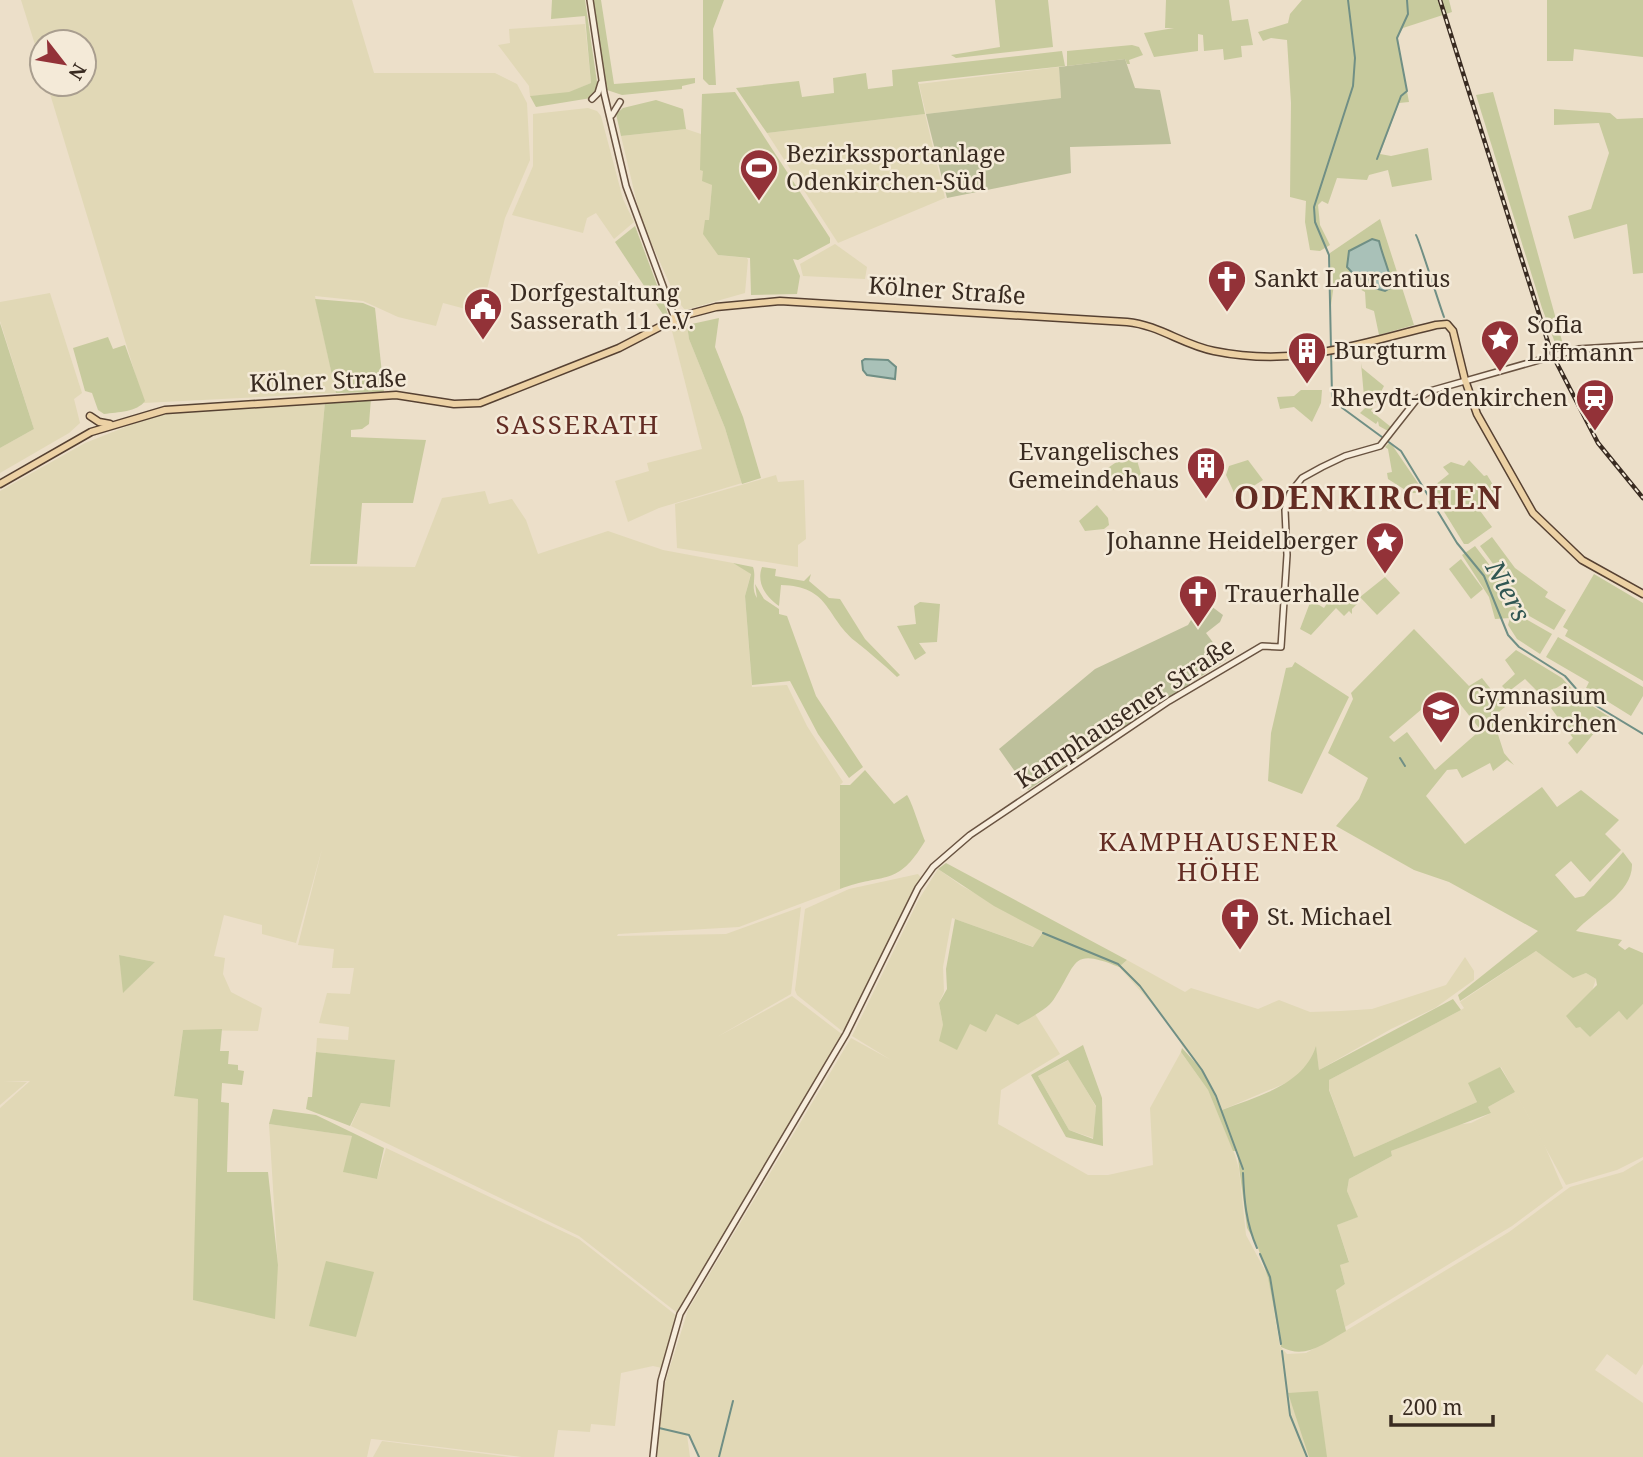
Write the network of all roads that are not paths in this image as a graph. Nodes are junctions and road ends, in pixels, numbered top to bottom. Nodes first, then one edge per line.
1 (590, 0) edge
2 (602, 80) junction
3 (592, 99) dead end
4 (620, 102) dead end
5 (615, 143) junction
6 (678, 319) junction
7 (1643, 345) edge
8 (1465, 380) junction
9 (90, 416) dead end
10 (112, 424) junction
11 (0, 484) edge
12 (1643, 594) edge
13 (653, 1457) edge

1 - 2 main road
2 - 3 main road
2 - 5 main road
4 - 5 main road
5 - 6 main road
6 - 8 main road, Kölner Straße
6 - 10 main road, Kölner Straße
7 - 8 main road
8 - 12 main road
8 - 13 main road, Kamphausener Straße
9 - 10 main road
10 - 11 main road, Kölner Straße

